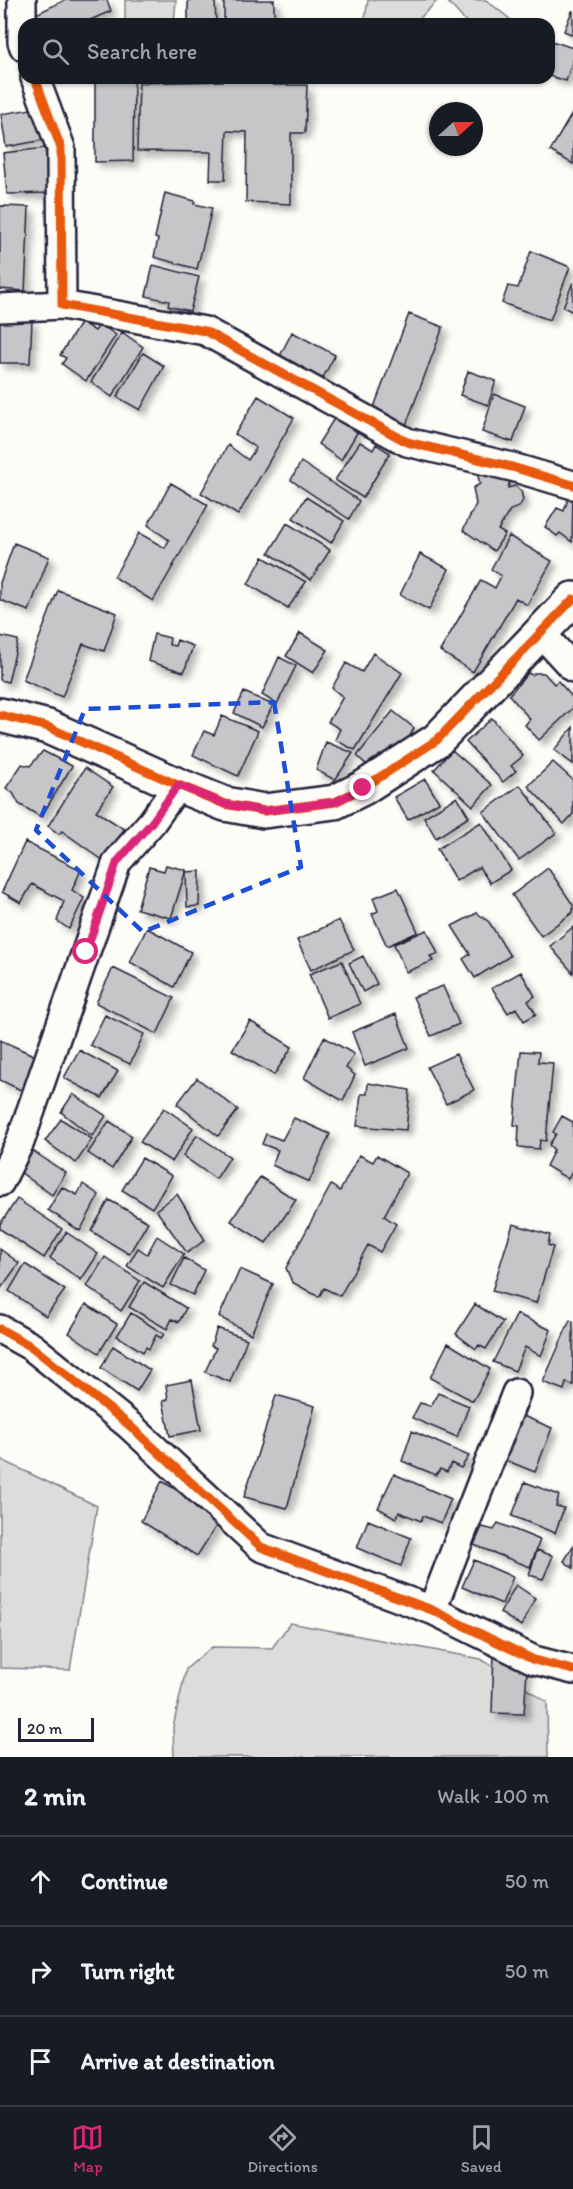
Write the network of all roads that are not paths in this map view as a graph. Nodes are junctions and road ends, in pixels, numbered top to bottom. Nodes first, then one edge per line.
1 (22, 0) edge
2 (22, 18) edge
3 (37, 84) edge
4 (62, 305) junction
5 (0, 308) edge
6 (573, 485) edge
7 (573, 599) edge
8 (540, 632) junction
9 (573, 668) edge
10 (0, 715) edge
11 (178, 785) junction
12 (10, 1139) edge
13 (0, 1182) edge
14 (0, 1329) edge
15 (516, 1393) dead end
16 (432, 1610) junction
17 (573, 1670) edge

1 - 2 street
3 - 4 street
4 - 5 street
4 - 6 street
7 - 8 street
8 - 9 street
8 - 11 street
10 - 11 street
11 - 12 street
12 - 13 street
14 - 16 street
15 - 16 street
16 - 17 street

